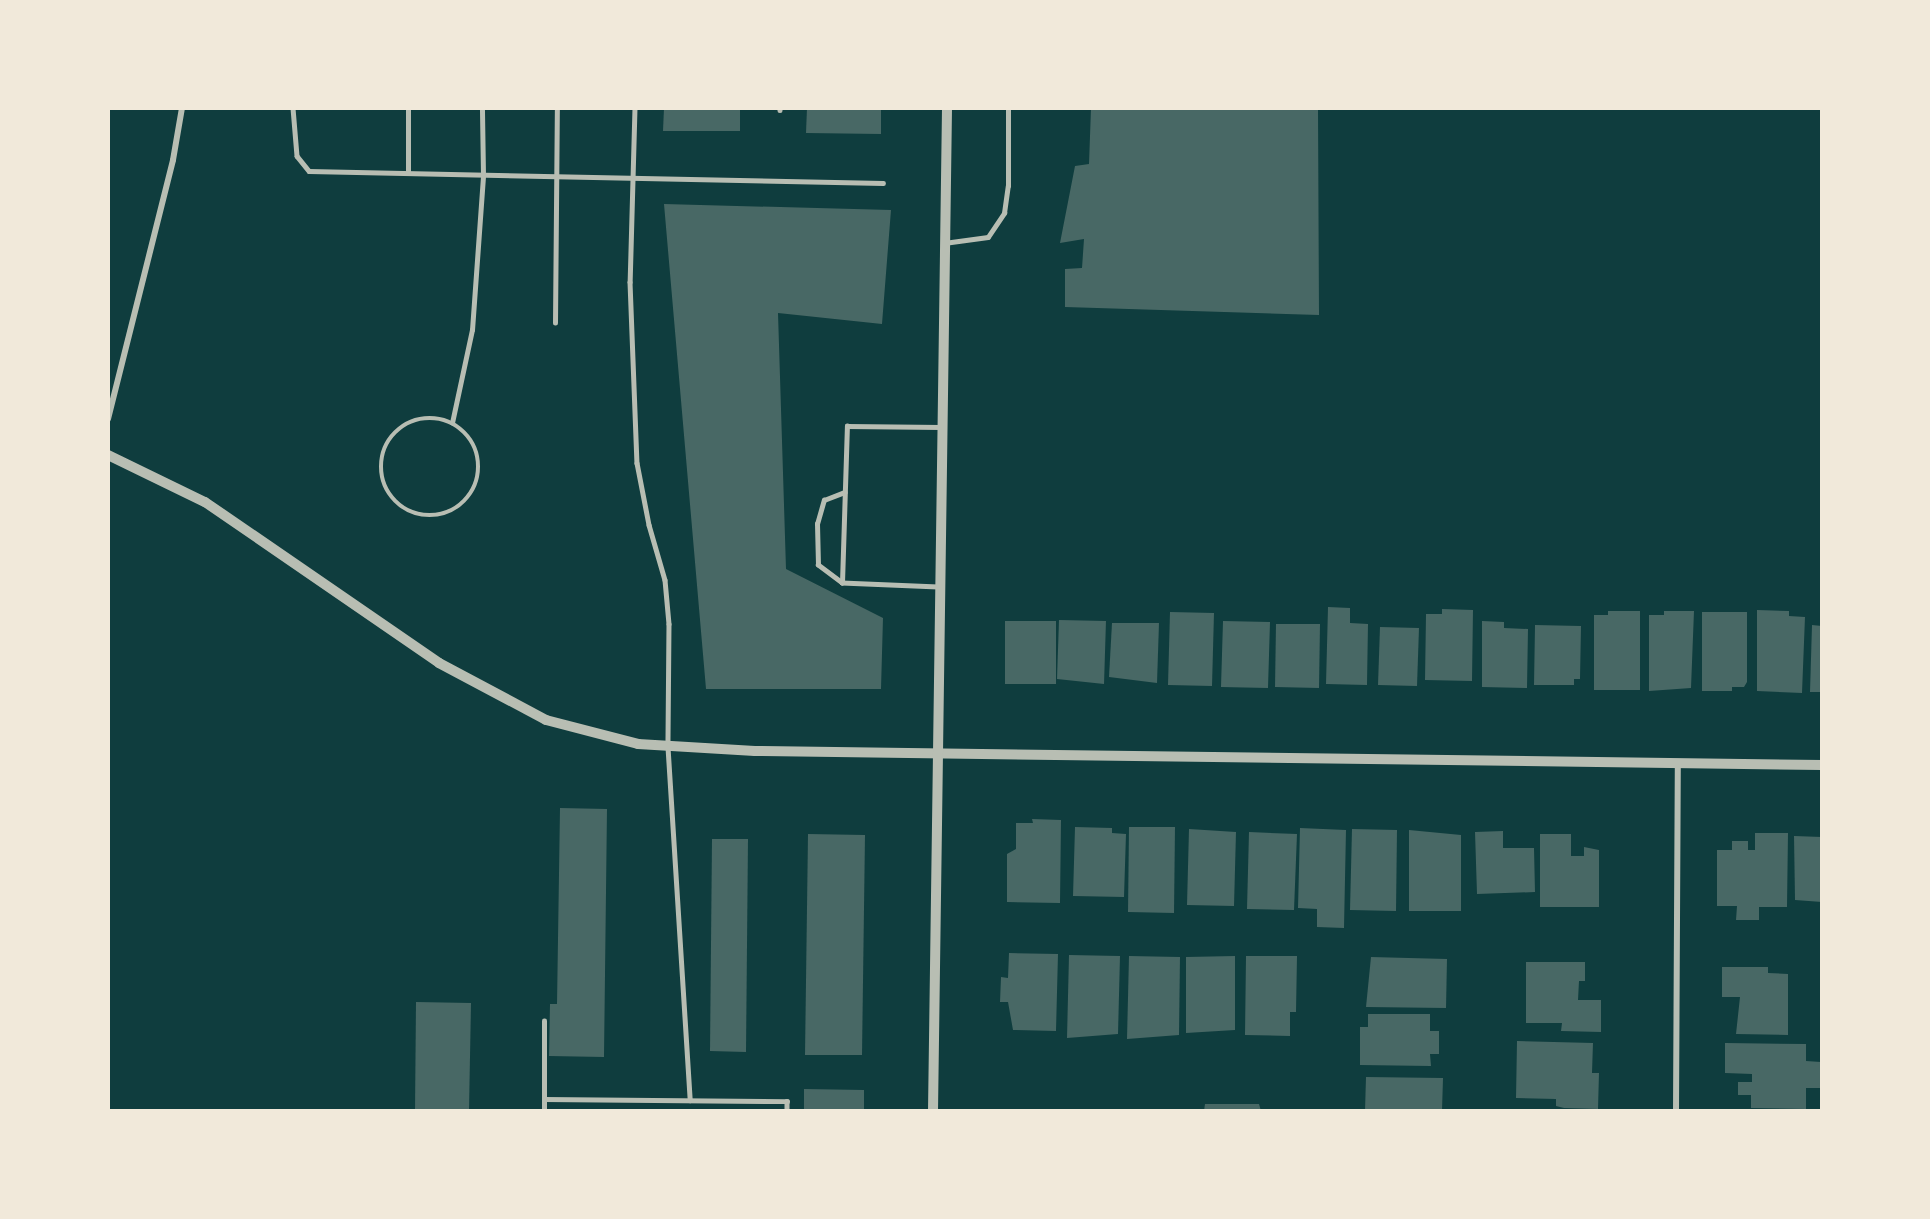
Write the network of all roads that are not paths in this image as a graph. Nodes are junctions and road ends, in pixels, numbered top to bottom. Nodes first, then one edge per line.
1 (182, 108) edge
2 (293, 108) edge
3 (408, 108) edge
4 (482, 108) edge
5 (557, 108) edge
6 (634, 108) edge
7 (947, 108) edge
8 (1008, 108) edge
9 (408, 172) junction
10 (483, 175) junction
11 (556, 177) junction
12 (633, 180) junction
13 (883, 183) dead end
14 (945, 243) junction
15 (555, 322) dead end
16 (108, 419) edge
17 (452, 423) junction
18 (941, 427) junction
19 (108, 454) edge
20 (845, 492) junction
21 (842, 583) junction
22 (938, 587) junction
23 (668, 747) junction
24 (935, 753) junction
25 (1678, 763) junction
26 (1822, 765) edge
27 (544, 1021) dead end
28 (544, 1099) junction
29 (690, 1100) junction
30 (543, 1111) edge
31 (787, 1111) edge
32 (933, 1111) edge
33 (1676, 1111) edge

1 - 16 street
2 - 9 lane
3 - 9 lane
4 - 10 lane
5 - 11 lane
6 - 12 lane
7 - 14 street
8 - 14 lane
9 - 10 lane
10 - 11 lane
10 - 17 lane
11 - 12 lane
11 - 15 lane
12 - 13 lane
12 - 23 lane
14 - 18 street
17 - 17 lane
18 - 20 lane
18 - 22 street
19 - 23 street
20 - 21 lane
20 - 21 lane
21 - 22 lane
22 - 24 street
23 - 24 street
23 - 29 lane
24 - 25 street
24 - 32 street
25 - 26 street
25 - 33 street
27 - 28 lane
28 - 29 lane
28 - 30 lane
29 - 31 lane

